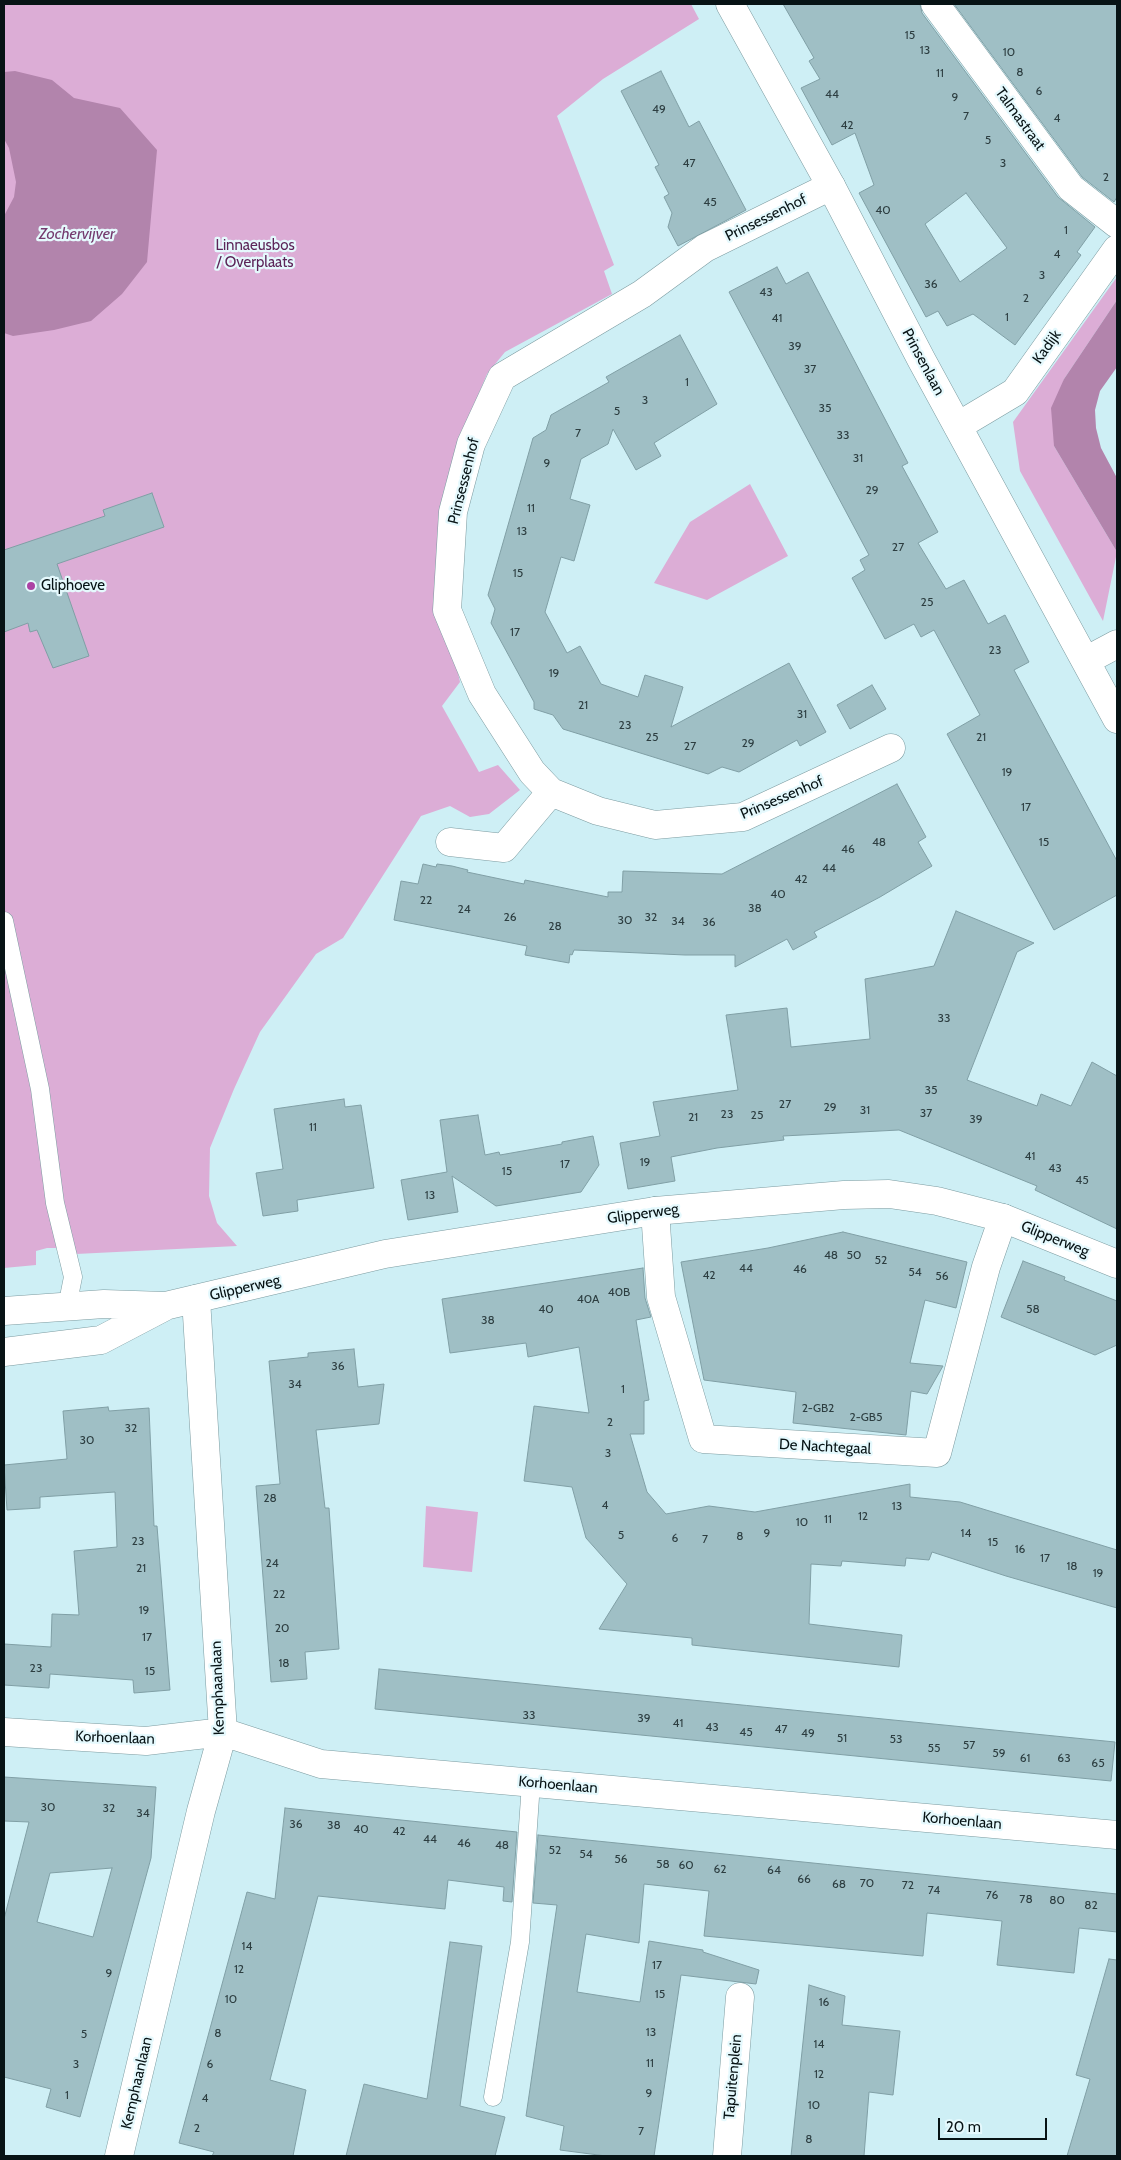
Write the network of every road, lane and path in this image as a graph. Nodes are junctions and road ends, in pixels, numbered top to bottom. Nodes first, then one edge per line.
1 (730, 4) edge
2 (935, 4) edge
3 (830, 186) junction
4 (1117, 224) edge
5 (1117, 249) edge
6 (958, 426) junction
7 (1117, 644) edge
8 (1087, 660) junction
9 (1117, 719) edge
10 (891, 748) dead end
11 (551, 792) junction
12 (450, 842) dead end
13 (4, 921) edge
14 (655, 1211) junction
15 (1003, 1218) junction
16 (1117, 1264) edge
17 (196, 1299) junction
18 (165, 1306) junction
19 (67, 1307) junction
20 (4, 1311) edge
21 (4, 1352) edge
22 (4, 1732) edge
23 (223, 1732) junction
24 (531, 1783) junction
25 (1117, 1835) edge
26 (740, 1997) dead end
27 (493, 2097) dead end
28 (119, 2156) edge
29 (727, 2156) edge

1 - 3 street, Prinsenlaan
2 - 4 street, Talmastraat
3 - 6 street, Prinsenlaan
3 - 11 street, Prinsessenhof
5 - 6 street, Kadijk
6 - 8 street, Prinsenlaan
7 - 8 street
8 - 9 street, Prinsenlaan
10 - 11 street, Prinsessenhof
11 - 12 street
13 - 19 lane
14 - 15 street, Glipperweg
14 - 15 street, De Nachtegaal
14 - 17 street, Glipperweg
15 - 16 street, Glipperweg
17 - 18 street, Glipperweg
17 - 23 street, Kemphaanlaan
18 - 19 street, Glipperweg
18 - 21 street, Glipperweg
19 - 20 street, Glipperweg
22 - 23 street, Korhoenlaan
23 - 24 street, Korhoenlaan
23 - 28 street, Kemphaanlaan
24 - 25 street, Korhoenlaan
24 - 27 lane
26 - 29 street, Tapuitenplein

